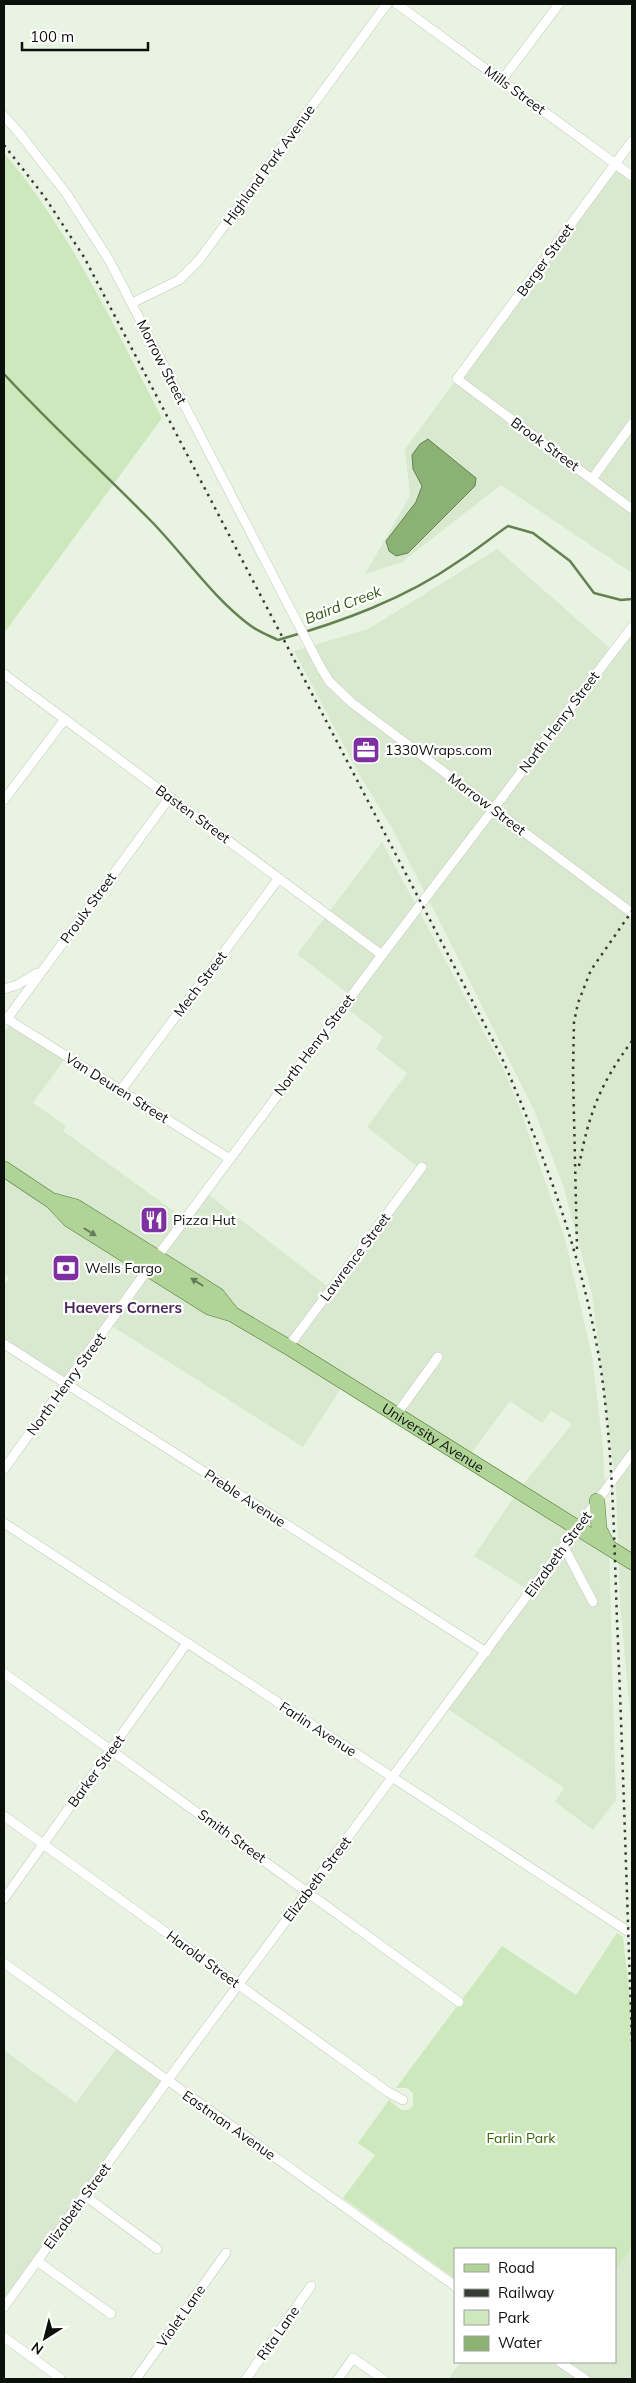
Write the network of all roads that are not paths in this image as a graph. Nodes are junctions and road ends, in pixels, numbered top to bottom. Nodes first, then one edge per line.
1 (387, 4) edge
2 (397, 4) edge
3 (559, 4) edge
4 (502, 80) junction
5 (4, 116) edge
6 (632, 141) edge
7 (616, 164) junction
8 (632, 176) edge
9 (132, 303) junction
10 (457, 379) joint
11 (632, 424) edge
12 (592, 479) junction
13 (632, 508) edge
14 (632, 627) edge
15 (4, 674) edge
16 (64, 719) junction
17 (170, 797) junction
18 (4, 800) edge
19 (493, 808) junction
20 (279, 878) junction
21 (632, 913) edge
22 (382, 955) junction
23 (45, 966) junction
24 (4, 988) edge
25 (5, 1018) edge
26 (121, 1090) junction
27 (230, 1159) junction
28 (422, 1167) dead end
29 (4, 1170) edge
30 (153, 1263) junction
31 (4, 1344) edge
32 (288, 1347) junction
33 (438, 1357) dead end
34 (66, 1384) junction
35 (396, 1415) junction
36 (632, 1454) edge
37 (4, 1469) edge
38 (597, 1501) junction
39 (4, 1523) edge
40 (577, 1528) junction
41 (564, 1546) junction
42 (609, 1547) junction
43 (632, 1562) edge
44 (593, 1602) dead end
45 (187, 1643) junction
46 (486, 1652) junction
47 (4, 1672) edge
48 (111, 1750) junction
49 (393, 1778) junction
50 (4, 1816) edge
51 (43, 1844) junction
52 (308, 1891) junction
53 (4, 1900) edge
54 (632, 1934) edge
55 (4, 1963) edge
56 (239, 1985) junction
57 (459, 2002) dead end
58 (167, 2081) junction
59 (403, 2100) dead end
60 (84, 2195) junction
61 (157, 2249) dead end
62 (226, 2253) dead end
63 (37, 2261) junction
64 (454, 2285) edge
65 (311, 2286) dead end
66 (4, 2307) edge
67 (111, 2314) dead end
68 (4, 2337) edge
69 (561, 2363) edge
70 (60, 2378) edge
71 (136, 2379) edge
72 (246, 2379) edge
73 (338, 2379) edge
74 (383, 2379) edge
75 (585, 2379) edge

1 - 9 street, Highland Park Avenue
2 - 4 street, Mills Street
3 - 4 street
4 - 7 street, Mills Street
5 - 9 street, Morrow Street
6 - 7 street, Berger Street
7 - 8 street, Mills Street
7 - 10 street, Berger Street
9 - 19 street, Morrow Street
10 - 12 street, Brook Street
11 - 12 street
12 - 13 street, Brook Street
14 - 19 street, North Henry Street
15 - 16 street, Basten Street
16 - 17 street, Basten Street
16 - 18 street
17 - 20 street, Basten Street
17 - 23 street, Proulx Street
19 - 21 street, Morrow Street
19 - 22 street, North Henry Street
20 - 22 street, Basten Street
20 - 26 street, Mech Street
22 - 27 street, North Henry Street
23 - 24 street
23 - 25 street, Proulx Street
25 - 26 street, Van Deuren Street
26 - 27 street, Van Deuren Street
27 - 30 street, North Henry Street
28 - 32 street, Lawrence Street
29 - 30 main road, University Avenue
30 - 32 main road, University Avenue
30 - 34 street, North Henry Street
31 - 34 street, Preble Avenue
32 - 35 main road, University Avenue
33 - 35 street
34 - 37 street, North Henry Street
34 - 46 street, Preble Avenue
35 - 40 main road, University Avenue
36 - 38 street, Elizabeth Street
38 - 40 street, Elizabeth Street
38 - 42 main road
39 - 45 street, Farlin Avenue
40 - 41 street, Elizabeth Street
40 - 42 main road, University Avenue
41 - 44 street
41 - 46 street, Elizabeth Street
42 - 43 main road, University Avenue
45 - 48 street, Barker Street
45 - 49 street, Farlin Avenue
46 - 49 street, Elizabeth Street
47 - 48 street, Smith Street
48 - 51 street, Barker Street
48 - 52 street, Smith Street
49 - 52 street, Elizabeth Street
49 - 54 street, Farlin Avenue
50 - 51 street, Harold Street
51 - 53 street, Barker Street
51 - 56 street, Harold Street
52 - 56 street, Elizabeth Street
52 - 57 street, Smith Street
55 - 58 street, Eastman Avenue
56 - 58 street, Elizabeth Street
56 - 59 street, Harold Street
58 - 60 street, Elizabeth Street
58 - 64 street, Eastman Avenue
60 - 61 street
60 - 63 street, Elizabeth Street
62 - 71 street, Violet Lane
63 - 66 street, Elizabeth Street
63 - 67 street
65 - 72 street, Rita Lane
68 - 70 street
69 - 75 street
73 - 74 street

